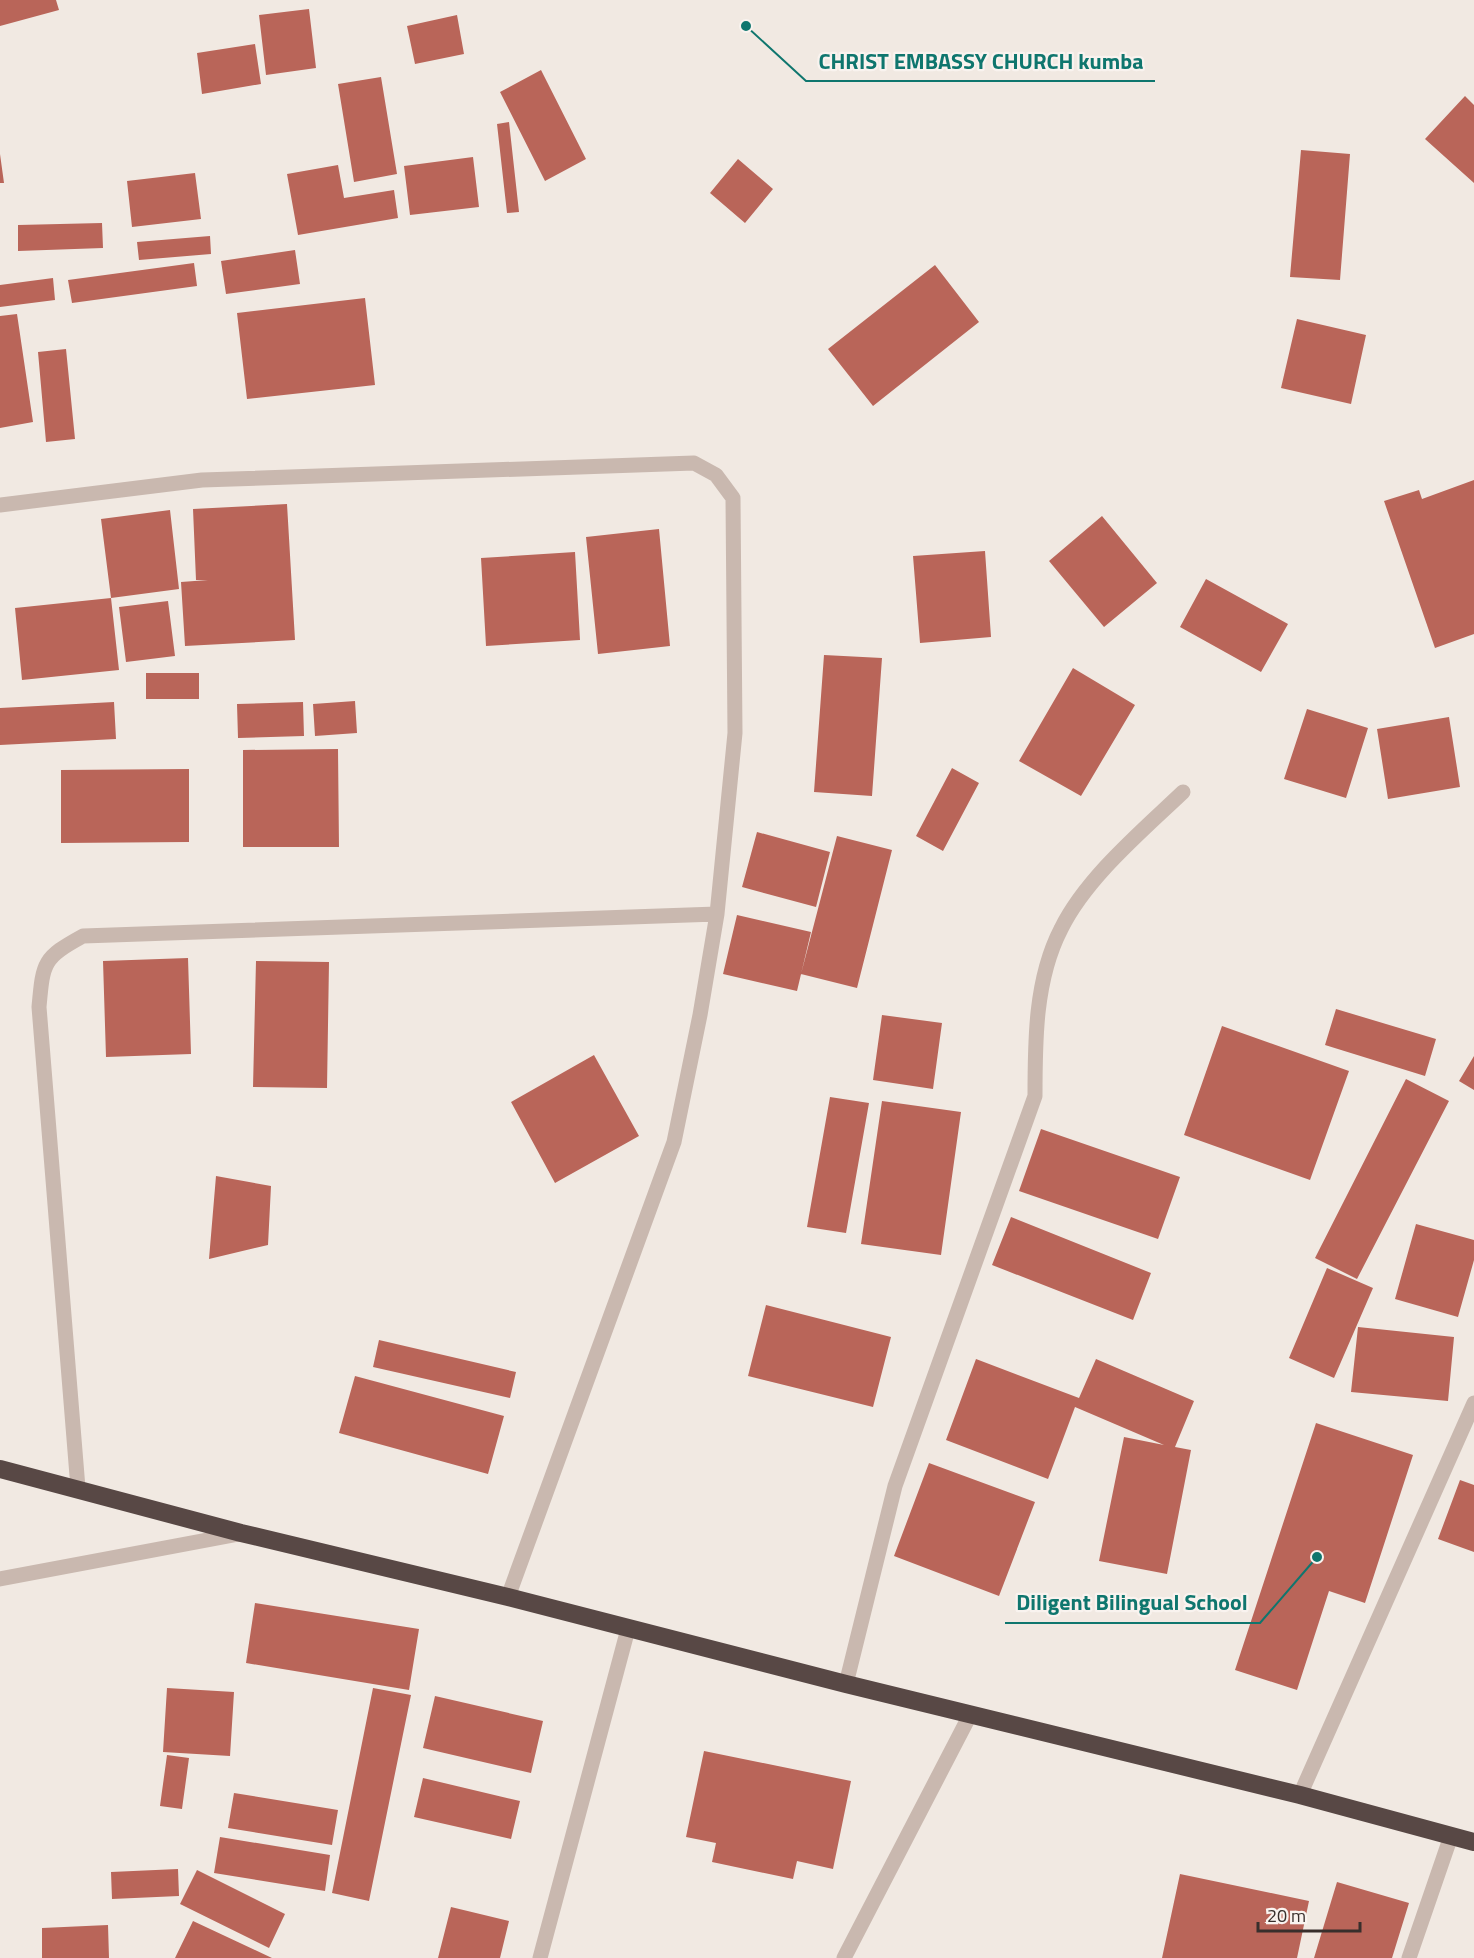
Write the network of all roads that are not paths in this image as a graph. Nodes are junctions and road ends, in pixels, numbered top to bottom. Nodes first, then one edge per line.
1 (0, 505) edge
2 (1183, 792) dead end
3 (717, 914) junction
4 (1474, 1403) edge
5 (0, 1469) edge
6 (78, 1488) junction
7 (241, 1533) junction
8 (0, 1579) edge
9 (508, 1597) junction
10 (627, 1629) junction
11 (846, 1684) junction
12 (970, 1715) junction
13 (1300, 1795) junction
14 (1451, 1836) junction
15 (1474, 1842) edge
16 (540, 1958) edge
17 (844, 1958) edge
18 (1409, 1958) edge

1 - 3 street
2 - 11 street
3 - 6 street
3 - 9 street
4 - 13 street
5 - 6 highway
6 - 7 highway
7 - 8 street
7 - 9 highway
9 - 10 highway
10 - 11 highway
10 - 16 street
11 - 12 highway
12 - 13 highway
12 - 17 street
13 - 14 highway
14 - 15 highway
14 - 18 street

